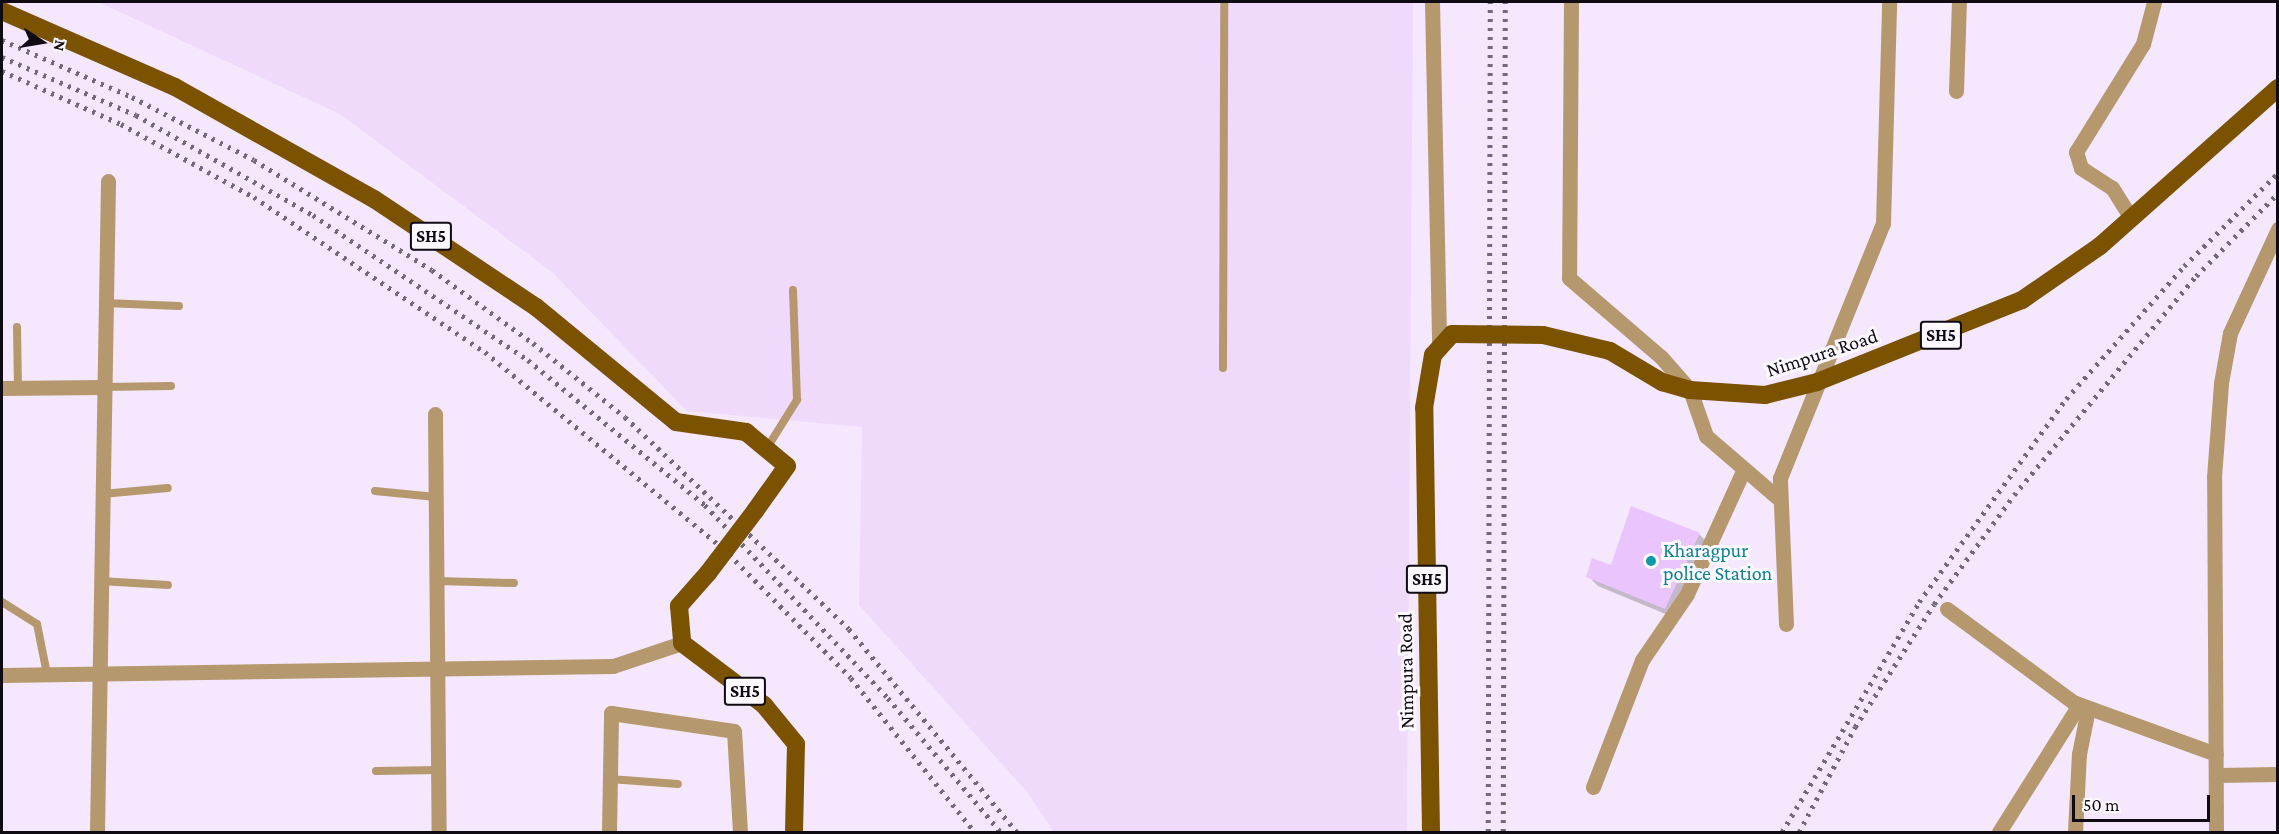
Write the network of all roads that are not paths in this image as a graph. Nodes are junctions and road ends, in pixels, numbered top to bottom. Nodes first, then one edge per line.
1 (1224, 2) edge
2 (1432, 2) edge
3 (1572, 2) edge
4 (1889, 2) edge
5 (1959, 2) edge
6 (2154, 2) edge
7 (2, 11) edge
8 (2277, 88) edge
9 (1956, 91) dead end
10 (108, 181) dead end
11 (2131, 218) junction
12 (2277, 230) edge
13 (793, 290) dead end
14 (105, 303) junction
15 (178, 306) dead end
16 (17, 327) dead end
17 (1446, 339) junction
18 (1223, 368) dead end
19 (1817, 382) junction
20 (171, 386) dead end
21 (102, 387) junction
22 (2, 388) edge
23 (18, 388) junction
24 (1690, 390) junction
25 (435, 414) dead end
26 (766, 449) junction
27 (1743, 471) junction
28 (168, 488) dead end
29 (375, 491) dead end
30 (102, 494) junction
31 (436, 496) junction
32 (1778, 498) junction
33 (99, 581) junction
34 (437, 581) junction
35 (514, 583) dead end
36 (168, 585) dead end
37 (2, 602) edge
38 (1947, 609) dead end
39 (1786, 624) dead end
40 (682, 643) junction
41 (438, 670) junction
42 (47, 674) junction
43 (2, 675) edge
44 (95, 675) junction
45 (2084, 707) junction
46 (2216, 754) junction
47 (439, 770) junction
48 (376, 771) dead end
49 (2277, 774) edge
50 (2216, 775) junction
51 (610, 778) junction
52 (678, 784) dead end
53 (1593, 787) dead end
54 (96, 832) edge
55 (440, 832) edge
56 (609, 832) edge
57 (740, 832) edge
58 (794, 832) edge
59 (1431, 832) edge
60 (1999, 832) edge
61 (2075, 832) edge
62 (2216, 832) edge

1 - 18 lane
2 - 17 street
3 - 24 street
4 - 19 street
5 - 9 street
6 - 11 street
7 - 26 main road, SH5
8 - 11 main road, Nimpura Road / SH5
10 - 14 street
11 - 19 main road, Nimpura Road / SH5
12 - 46 street
13 - 26 lane
14 - 15 lane
14 - 21 street
16 - 23 lane
17 - 24 main road, Nimpura Road / SH5, bridge
17 - 59 main road, Nimpura Road / SH5
19 - 24 main road, Nimpura Road / SH5
19 - 32 street
20 - 21 lane
21 - 23 street
21 - 30 street
22 - 23 street
24 - 27 street
25 - 31 street
26 - 40 main road, SH5, bridge
27 - 32 street
27 - 53 street
28 - 30 lane
29 - 31 lane
30 - 33 street
31 - 34 street
32 - 39 street
33 - 36 lane
33 - 44 street
34 - 35 lane
34 - 41 street
37 - 42 lane
38 - 45 street
40 - 41 street
40 - 58 main road, SH5
41 - 44 street
41 - 47 street
42 - 43 street
42 - 44 street
44 - 54 street
45 - 46 street
45 - 60 street
45 - 61 street
46 - 50 street
47 - 48 lane
47 - 55 street
49 - 50 street
50 - 62 street
51 - 52 lane
51 - 56 street
51 - 57 street

